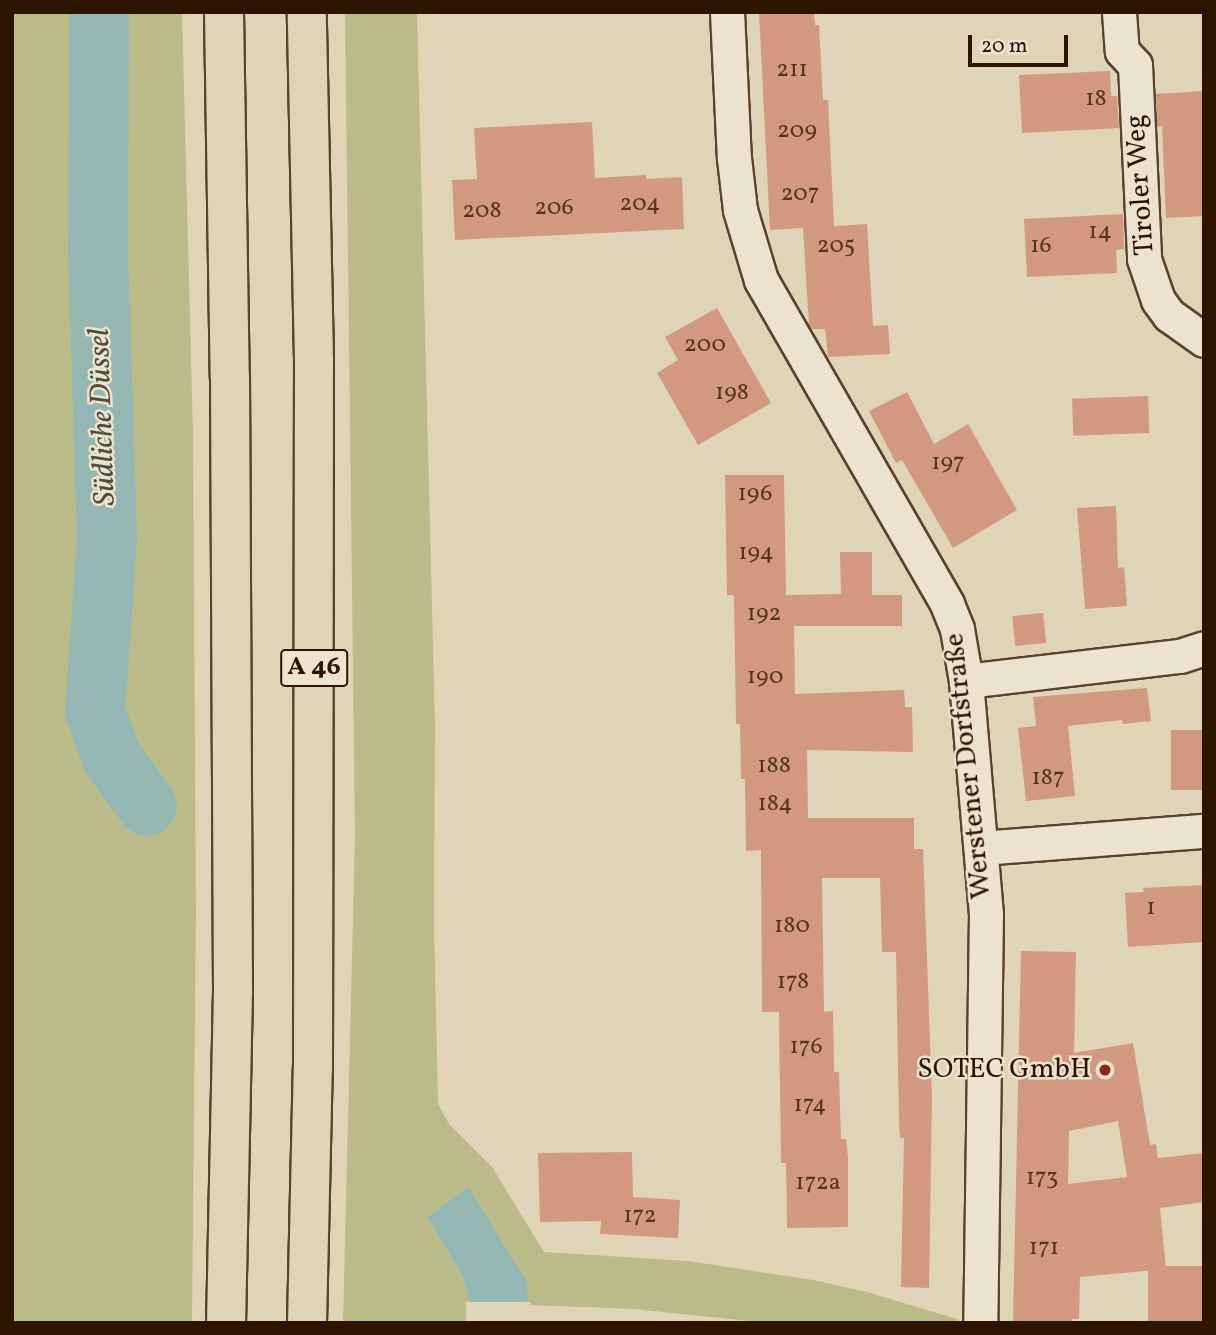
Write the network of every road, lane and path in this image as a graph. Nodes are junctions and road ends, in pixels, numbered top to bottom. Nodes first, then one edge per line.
1 (224, 12) edge
2 (307, 12) edge
3 (727, 12) edge
4 (1119, 12) edge
5 (1204, 340) edge
6 (1204, 648) edge
7 (966, 681) junction
8 (1204, 831) edge
9 (981, 848) junction
10 (226, 1323) edge
11 (307, 1323) edge
12 (980, 1323) edge

1 - 10 highway
2 - 11 highway, A 46
3 - 7 street, Werstener Dorfstraße
4 - 5 street, Tiroler Weg
6 - 7 street
7 - 9 street, Werstener Dorfstraße
8 - 9 street
9 - 12 street, Werstener Dorfstraße

